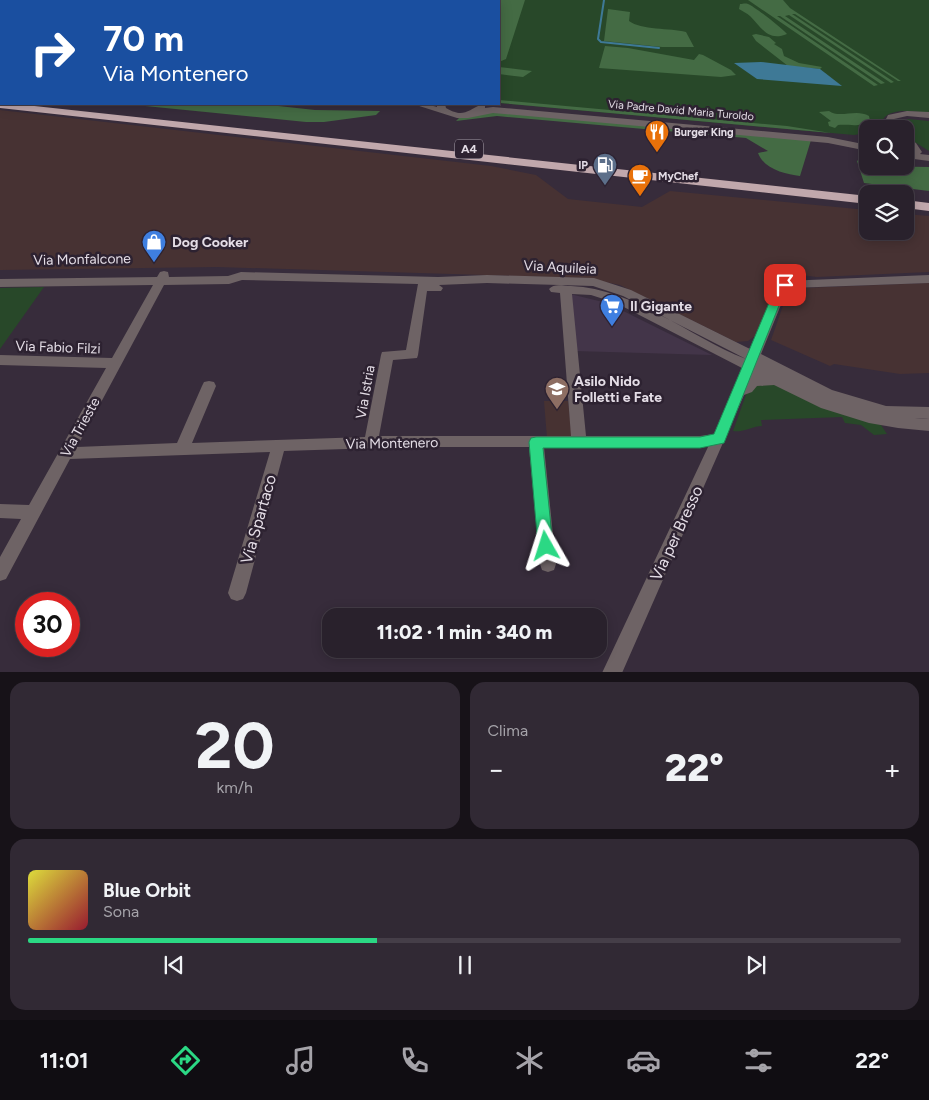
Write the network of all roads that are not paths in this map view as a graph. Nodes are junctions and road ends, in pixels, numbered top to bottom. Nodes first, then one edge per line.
1 (9, 105) edge
2 (55, 105) edge
3 (426, 105) edge
4 (482, 105) edge
5 (500, 105) edge
6 (443, 107) edge
7 (476, 112) junction
8 (929, 117) edge
9 (888, 120) edge
10 (899, 120) edge
11 (859, 138) edge
12 (914, 145) edge
13 (859, 146) edge
14 (929, 153) edge
15 (914, 157) edge
16 (929, 158) edge
17 (859, 192) edge
18 (914, 197) edge
19 (859, 199) edge
20 (929, 199) edge
21 (914, 205) edge
22 (929, 207) edge
23 (0, 274) edge
24 (163, 277) junction
25 (929, 279) edge
26 (438, 281) junction
27 (0, 283) edge
28 (456, 285) junction
29 (566, 293) dead end
30 (761, 339) junction
31 (726, 343) junction
32 (0, 360) edge
33 (751, 361) junction
34 (115, 363) junction
35 (777, 380) junction
36 (209, 386) dead end
37 (738, 392) junction
38 (929, 422) edge
39 (719, 439) junction
40 (371, 442) junction
41 (536, 442) junction
42 (579, 442) junction
43 (278, 446) junction
44 (182, 449) junction
45 (66, 452) junction
46 (0, 511) edge
47 (34, 512) junction
48 (548, 564) dead end
49 (0, 573) edge
50 (237, 593) dead end
51 (611, 672) edge

1 - 19 highway, A4
2 - 17 highway, A4
3 - 6 street
4 - 7 street
5 - 11 street, Via Padre David Maria Turoldo
6 - 7 street, Via Padre David Maria Turoldo
7 - 13 street, Via Padre David Maria Turoldo
8 - 9 street
8 - 10 street
12 - 14 street
15 - 16 street
18 - 20 highway
21 - 22 highway
23 - 24 street, Via Monfalcone
24 - 26 street, Via Aquileia
24 - 27 street, Via Monfalcone
24 - 34 street, Via Trieste
25 - 30 street, Via per Bresso
26 - 28 street, Via Aquileia
26 - 31 street, Via Aquileia
28 - 33 street, Via Aquileia
28 - 40 street, Via Istria
29 - 42 street
30 - 31 street
30 - 33 street, Via per Bresso
31 - 33 street, Via Aquileia
32 - 34 street, Via Fabio Filzi
33 - 35 street
33 - 37 street, Via per Bresso
33 - 38 street
34 - 45 street, Via Trieste
35 - 37 street
35 - 38 street
36 - 44 street
37 - 39 street, Via per Bresso
39 - 42 street, Via Montenero
39 - 51 street, Via per Bresso
40 - 41 street, Via Montenero
40 - 43 street, Via Montenero
41 - 42 street, Via Montenero
41 - 48 street
43 - 44 street, Via Montenero
43 - 50 street, Via Spartaco
44 - 45 street, Via Montenero
45 - 47 street, Via Trieste
46 - 47 street
47 - 49 street, Via Trieste

